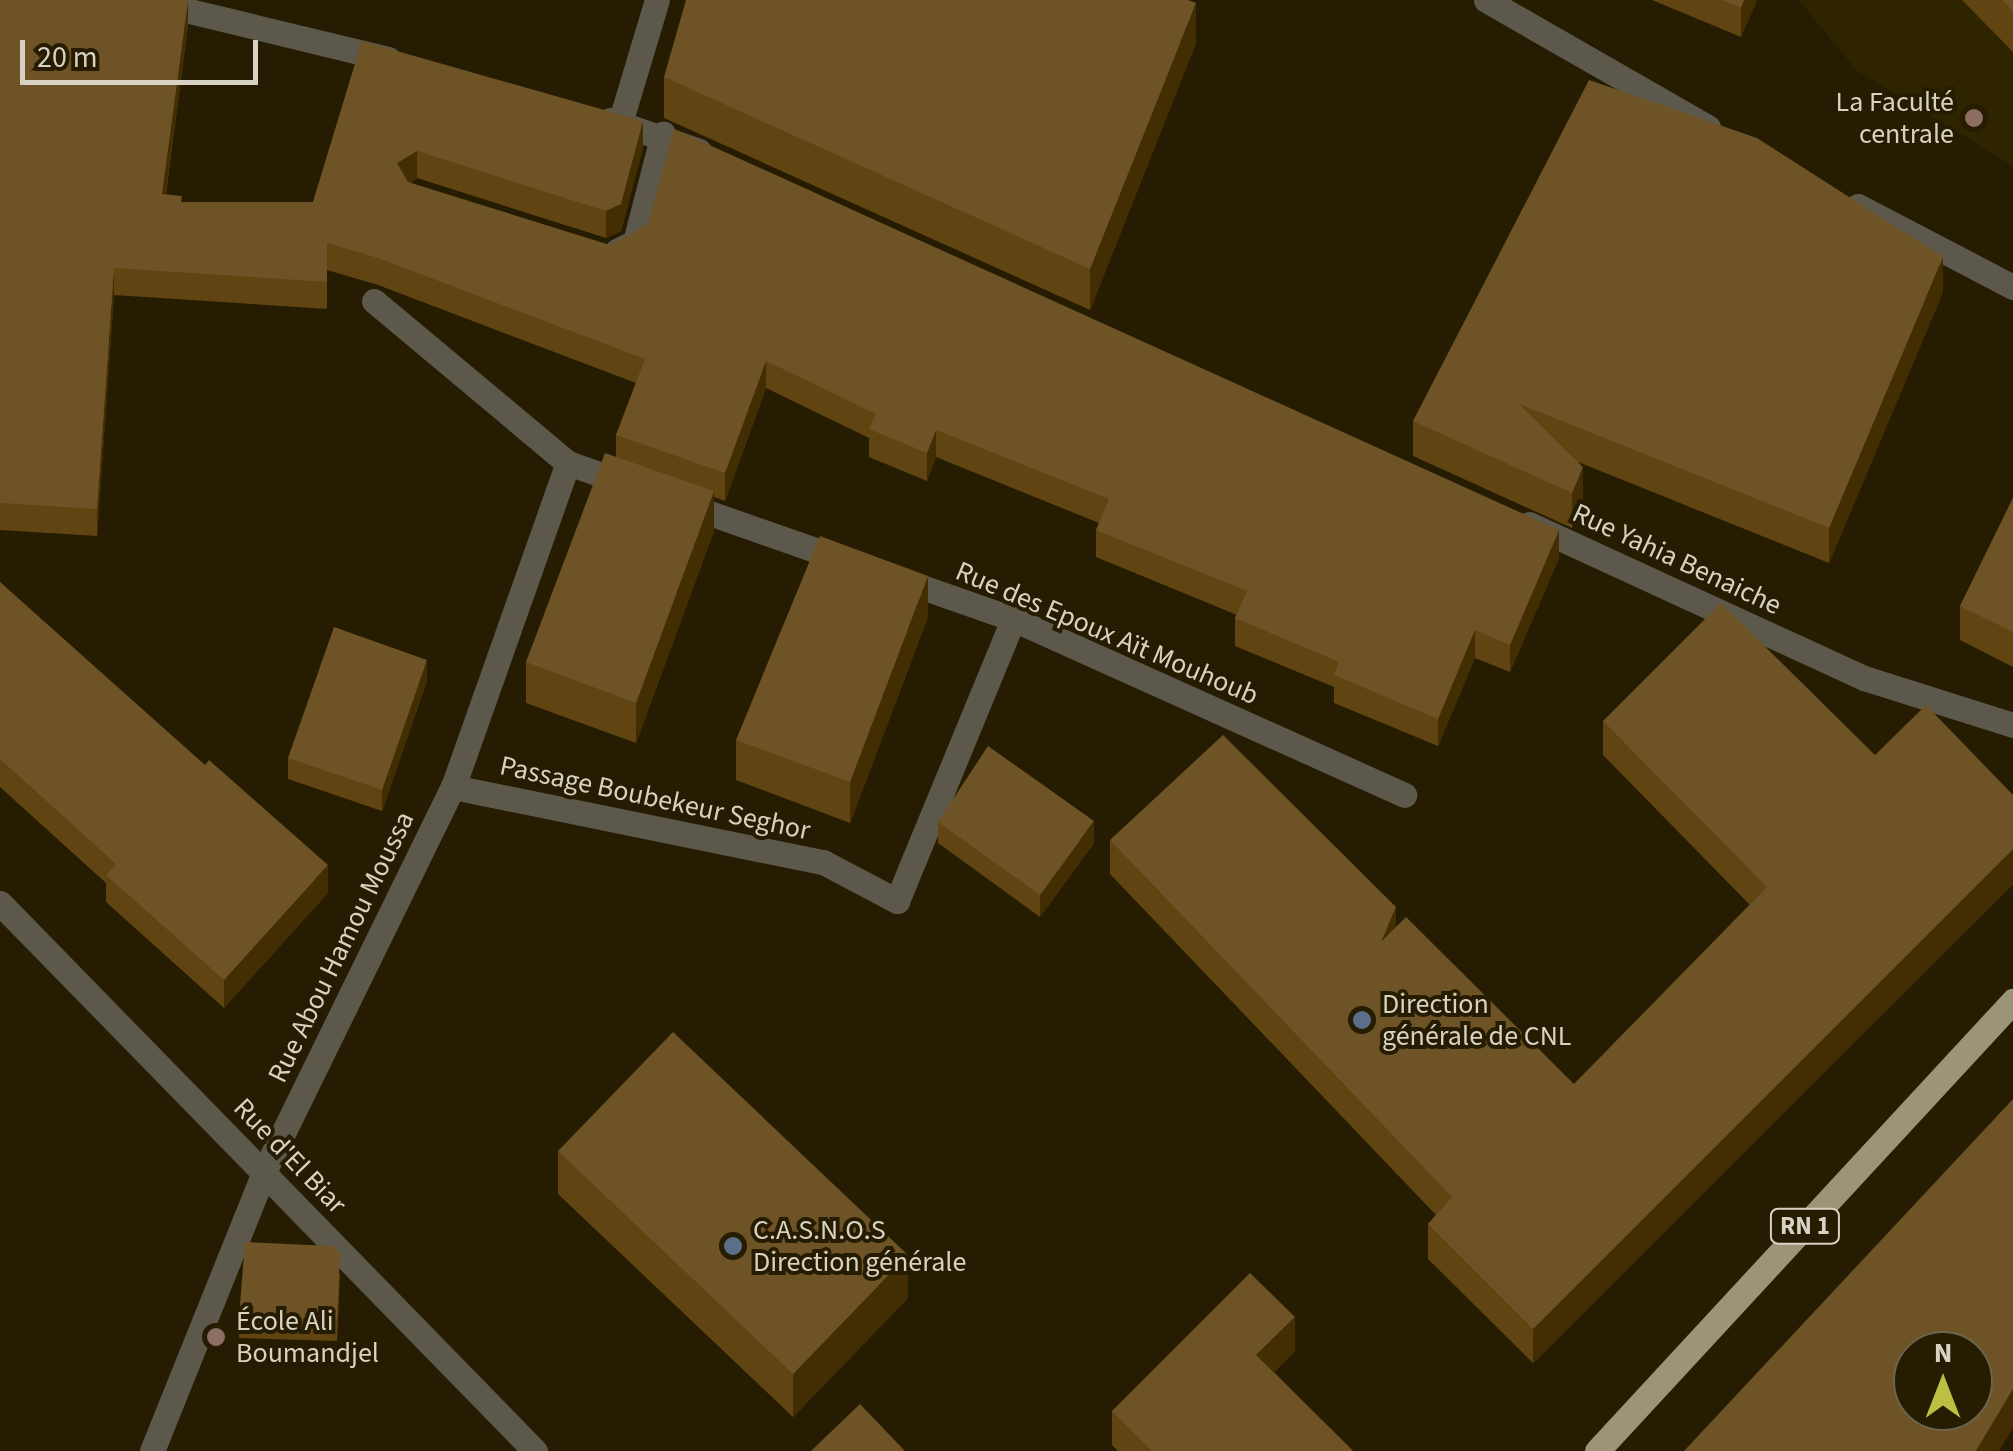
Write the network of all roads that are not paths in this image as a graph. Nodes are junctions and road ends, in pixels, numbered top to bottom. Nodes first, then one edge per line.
1 (144, 0) edge
2 (657, 0) edge
3 (1486, 0) edge
4 (408, 64) edge
5 (581, 112) edge
6 (620, 122) junction
7 (663, 134) junction
8 (1731, 139) edge
9 (716, 158) edge
10 (1835, 194) edge
11 (592, 252) edge
12 (2013, 287) edge
13 (374, 301) edge
14 (568, 464) junction
15 (1511, 515) edge
16 (1013, 619) junction
17 (2013, 725) edge
18 (453, 787) junction
19 (1404, 795) dead end
20 (0, 904) edge
21 (2013, 1001) edge
22 (264, 1172) junction
23 (152, 1451) edge
24 (535, 1451) edge
25 (1596, 1451) edge

1 - 4 street
2 - 6 street
3 - 8 street
5 - 6 street
6 - 7 street
7 - 9 street
7 - 11 street
10 - 12 street
13 - 14 street, Rue des Epoux Aït Mouhoub
14 - 16 street, Rue des Epoux Aït Mouhoub
14 - 18 street, Rue Abou Hamou Moussa
15 - 17 street, Rue Yahia Benaiche
16 - 18 street, Passage Boubekeur Seghor
16 - 19 street, Rue des Epoux Aït Mouhoub
18 - 22 street, Rue Abou Hamou Moussa
20 - 22 street, Rue d'El Biar
21 - 25 main road, RN 1
22 - 23 street, Rue Abou Hamou Moussa
22 - 24 street, Rue d'El Biar

